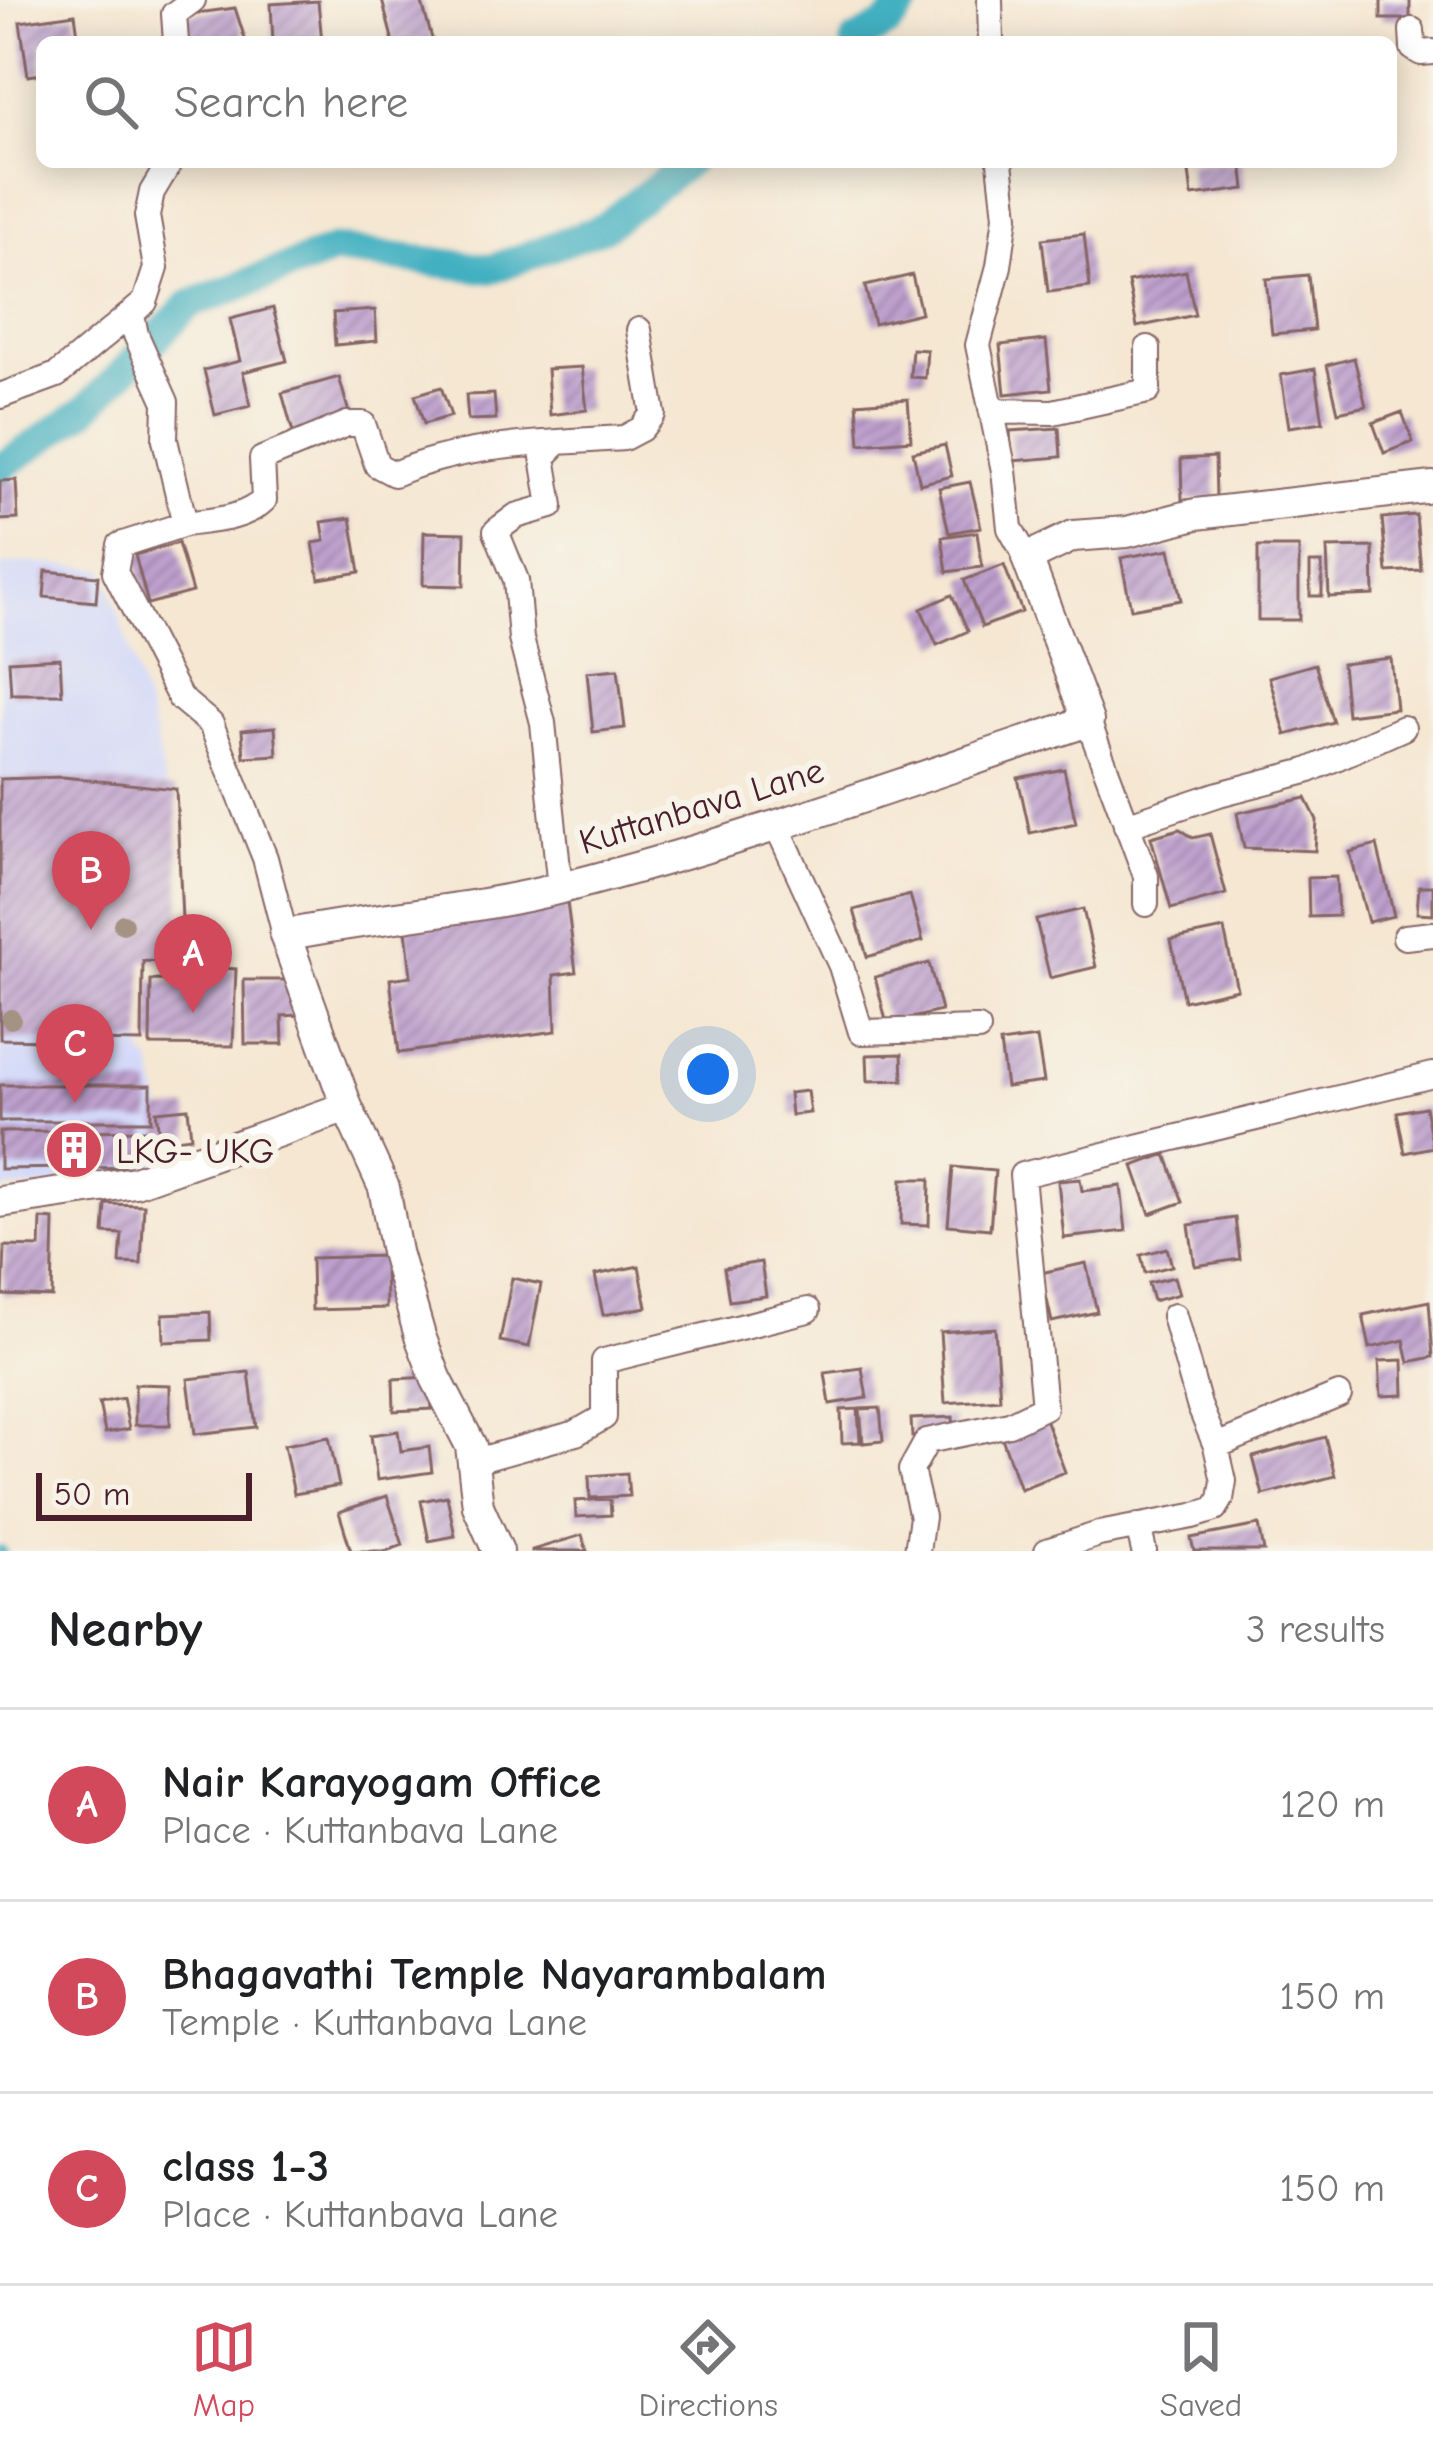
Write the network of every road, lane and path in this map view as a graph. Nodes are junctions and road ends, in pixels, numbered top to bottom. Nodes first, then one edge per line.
1 (193, 0) edge
2 (990, 0) edge
3 (1412, 29) dead end
4 (176, 36) edge
5 (991, 36) edge
6 (1433, 52) edge
7 (166, 168) edge
8 (1001, 168) edge
9 (134, 325) junction
10 (639, 330) dead end
11 (1148, 348) dead end
12 (0, 396) edge
13 (994, 411) junction
14 (556, 444) junction
15 (1433, 488) edge
16 (185, 524) junction
17 (1028, 558) junction
18 (1088, 721) junction
19 (1403, 728) dead end
20 (776, 824) junction
21 (1126, 825) junction
22 (560, 889) junction
23 (1146, 904) dead end
24 (1433, 934) edge
25 (285, 935) junction
26 (1406, 937) dead end
27 (978, 1029) dead end
28 (1433, 1075) edge
29 (347, 1107) junction
30 (0, 1202) edge
31 (808, 1310) dead end
32 (1174, 1316) dead end
33 (1339, 1395) dead end
34 (1216, 1446) junction
35 (472, 1462) junction
36 (1141, 1538) edge
37 (498, 1551) edge
38 (916, 1551) edge
39 (1047, 1551) edge

1 - 4 street
2 - 5 street
3 - 6 street
7 - 9 street
8 - 13 street
9 - 12 street
9 - 16 street
10 - 14 street
11 - 13 street
13 - 17 street
14 - 16 street
14 - 22 street
15 - 17 street
16 - 25 street
17 - 18 street
18 - 20 street, Kuttanbava Lane
18 - 21 street
19 - 21 street
20 - 22 street, Kuttanbava Lane
20 - 27 street
21 - 23 street
22 - 25 street, Kuttanbava Lane
24 - 26 street
25 - 29 street
28 - 38 street
29 - 30 street
29 - 35 street
31 - 35 street
32 - 34 street
33 - 34 street
34 - 36 street
35 - 37 street
36 - 39 street

